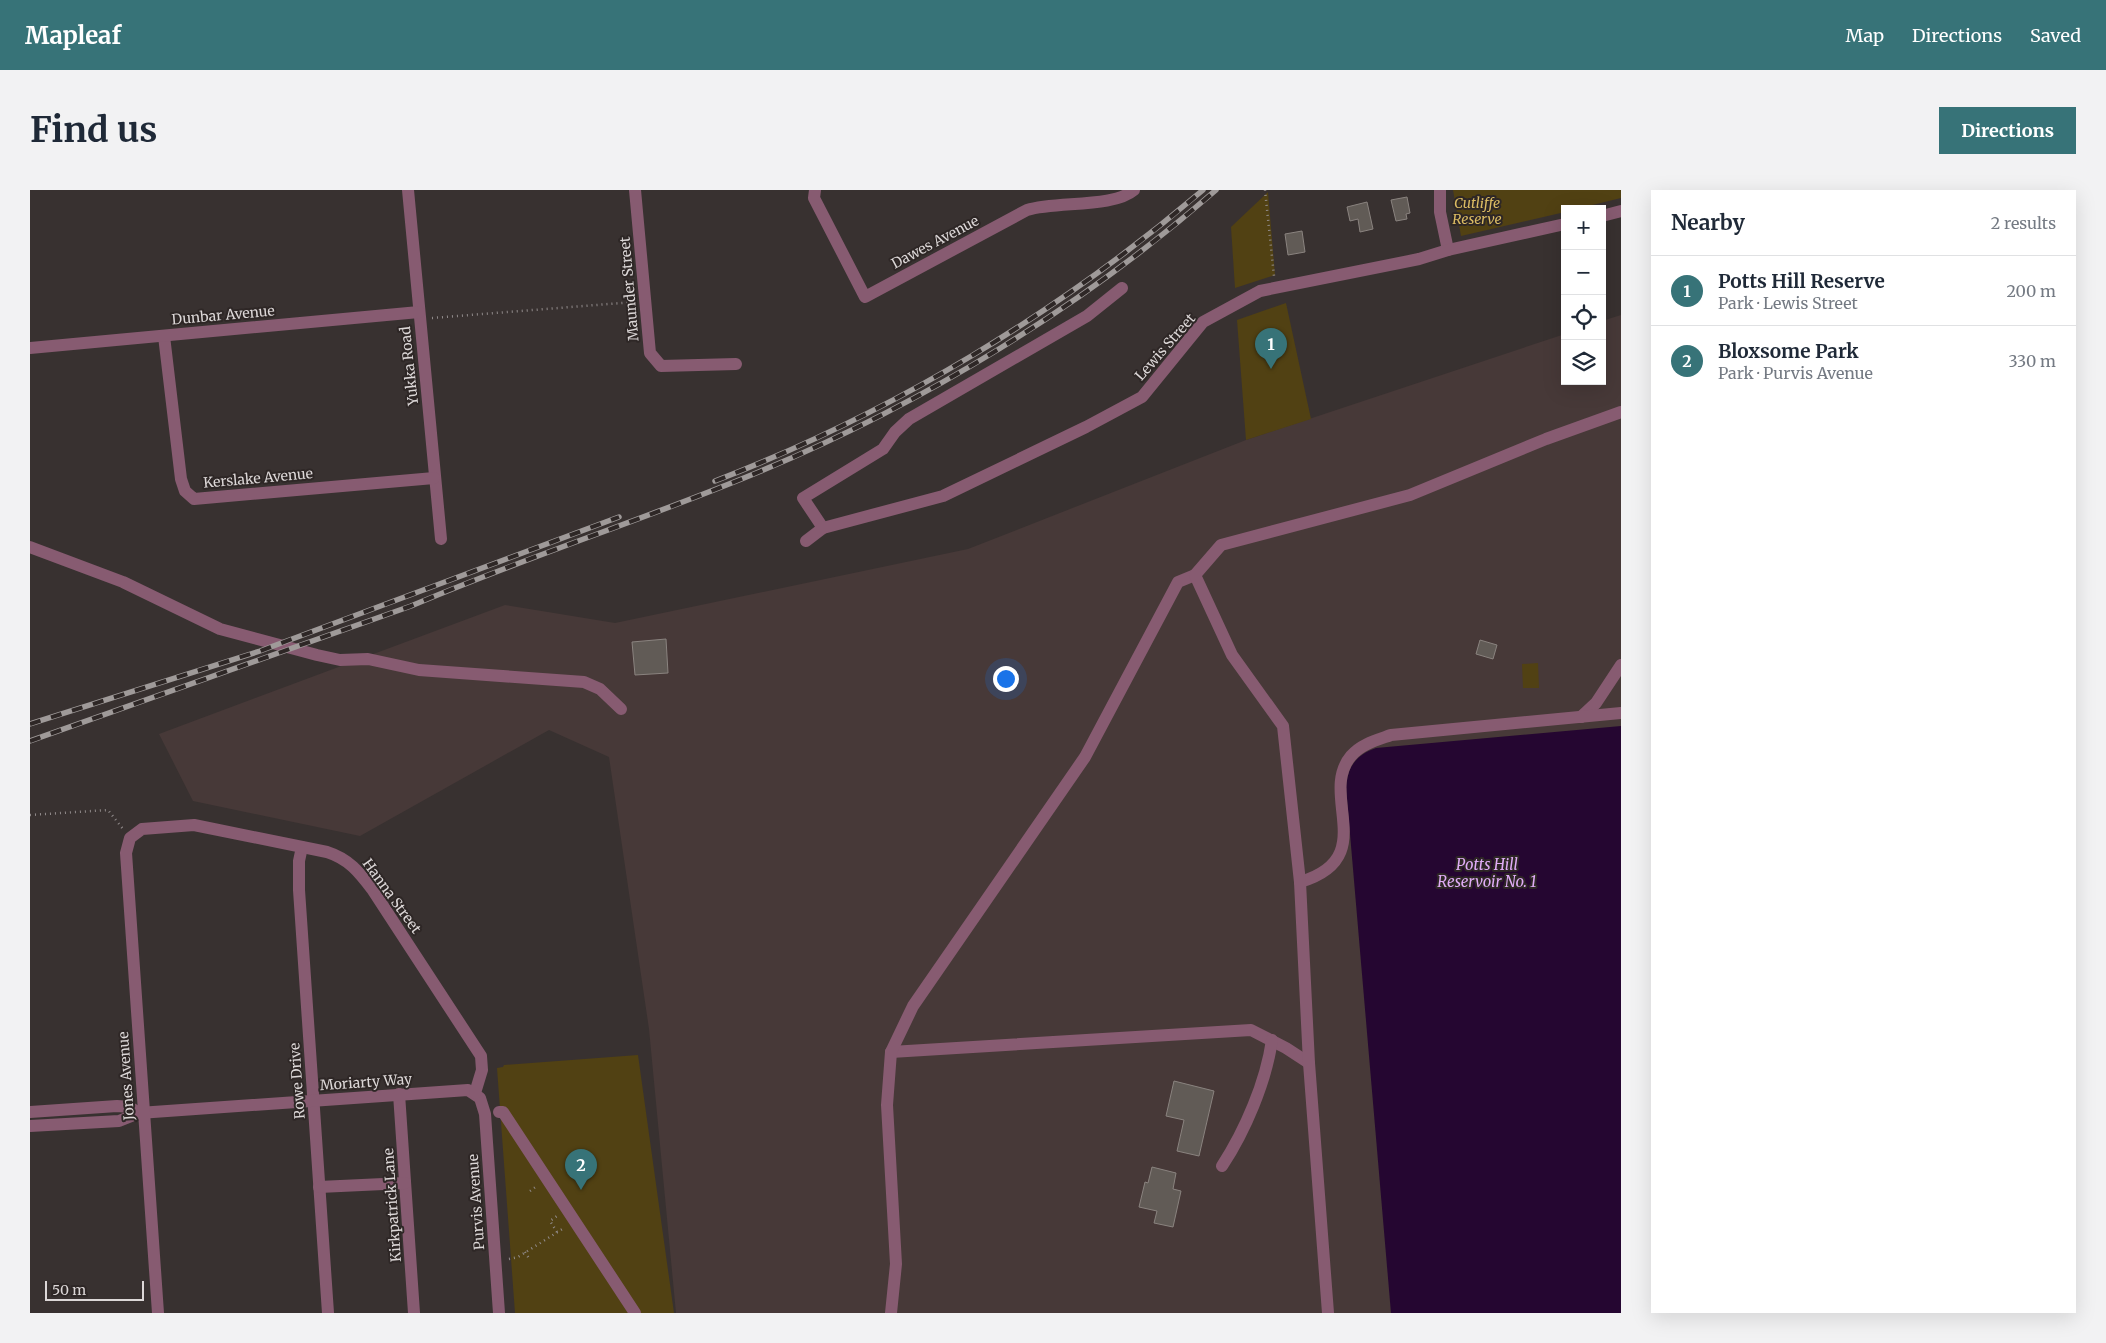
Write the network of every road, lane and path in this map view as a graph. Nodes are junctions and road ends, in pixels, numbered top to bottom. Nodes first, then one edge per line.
1 (408, 190) edge
2 (635, 190) edge
3 (815, 190) edge
4 (1134, 190) edge
5 (1265, 190) edge
6 (1440, 190) edge
7 (1621, 211) edge
8 (1606, 215) edge
9 (1561, 225) edge
10 (1448, 250) junction
11 (1122, 288) dead end
12 (1276, 288) junction
13 (645, 301) junction
14 (419, 316) junction
15 (164, 336) junction
16 (30, 348) edge
17 (736, 364) dead end
18 (1621, 412) edge
19 (434, 478) junction
20 (823, 528) junction
21 (441, 539) dead end
22 (806, 541) dead end
23 (30, 547) edge
24 (1195, 575) junction
25 (1621, 665) edge
26 (621, 709) dead end
27 (1621, 713) edge
28 (1581, 717) junction
29 (30, 815) edge
30 (130, 838) junction
31 (302, 847) junction
32 (1300, 882) junction
33 (1272, 1040) junction
34 (891, 1052) junction
35 (1309, 1063) junction
36 (474, 1093) junction
37 (399, 1094) junction
38 (313, 1101) junction
39 (30, 1112) edge
40 (499, 1112) dead end
41 (141, 1113) junction
42 (30, 1126) edge
43 (1222, 1166) dead end
44 (405, 1183) junction
45 (319, 1187) junction
46 (566, 1209) junction
47 (574, 1221) junction
48 (557, 1232) junction
49 (526, 1252) junction
50 (509, 1259) dead end
51 (530, 1260) dead end
52 (628, 1311) edge
53 (158, 1313) edge
54 (328, 1313) edge
55 (414, 1313) edge
56 (499, 1313) edge
57 (891, 1313) edge
58 (1328, 1313) edge

1 - 14 street, Yukka Road
2 - 13 street, Maunder Street
3 - 4 street, Dawes Avenue
5 - 12 path
6 - 10 street
7 - 8 street
9 - 10 street, Lewis Street
10 - 12 street, Lewis Street
11 - 20 street
12 - 20 street, Lewis Street
13 - 14 path
13 - 17 street, Maunder Street
14 - 15 street, Dunbar Avenue
14 - 19 street, Yukka Road
15 - 16 street, Dunbar Avenue
15 - 19 street, Kerslake Avenue
18 - 24 street
19 - 21 street, Yukka Road
20 - 22 street, Lewis Street
23 - 26 street
24 - 32 street
24 - 34 street
25 - 28 street
27 - 28 street
28 - 32 street
29 - 30 path
30 - 31 street, Hanna Street
30 - 41 street, Jones Avenue
31 - 36 street, Hanna Street
31 - 38 street, Rowe Drive
32 - 35 street
33 - 34 street
33 - 35 street
33 - 43 street
34 - 57 street
35 - 58 street
36 - 37 street, Moriarty Way
36 - 56 street, Purvis Avenue
37 - 38 street, Moriarty Way
37 - 44 street, Kirkpatrick Lane
38 - 41 street, Moriarty Way
38 - 45 street, Rowe Drive
39 - 41 street, Moriarty Way
40 - 46 street
41 - 42 street, Moriarty Way
41 - 53 street, Jones Avenue
44 - 45 street
44 - 55 street, Kirkpatrick Lane
45 - 54 street, Rowe Drive
46 - 47 street
46 - 48 path
47 - 48 path
47 - 52 street
48 - 49 path
49 - 50 path
49 - 51 path

